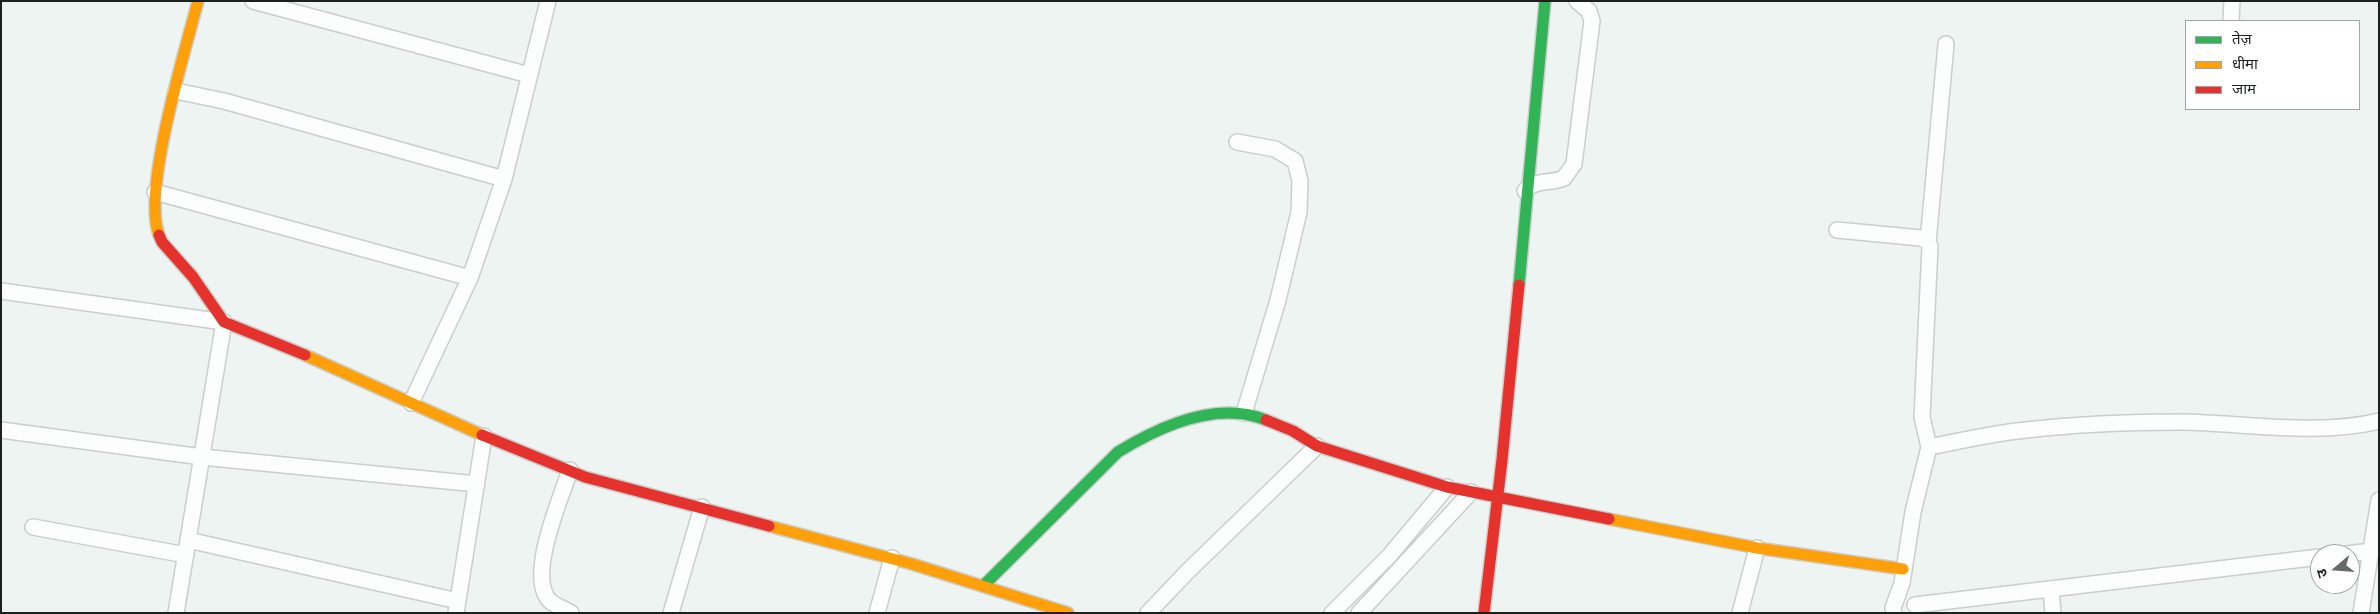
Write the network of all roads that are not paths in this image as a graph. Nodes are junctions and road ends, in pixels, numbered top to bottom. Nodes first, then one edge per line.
1 (198, 1) edge
2 (253, 1) edge
3 (548, 1) edge
4 (1545, 1) edge
5 (1577, 1) edge
6 (2232, 1) edge
7 (2231, 20) edge
8 (1946, 44) dead end
9 (529, 75) junction
10 (176, 91) junction
11 (1237, 142) dead end
12 (504, 179) junction
13 (1525, 191) junction
14 (155, 192) junction
15 (1837, 230) dead end
16 (1928, 242) junction
17 (470, 278) junction
18 (1, 291) edge
19 (224, 322) junction
20 (412, 403) junction
21 (1244, 413) junction
22 (2379, 421) edge
23 (1, 430) edge
24 (484, 436) junction
25 (1317, 446) junction
26 (1929, 447) junction
27 (202, 457) junction
28 (570, 470) junction
29 (476, 484) junction
30 (1447, 487) junction
31 (1471, 492) junction
32 (1499, 497) junction
33 (2379, 500) edge
34 (702, 507) junction
35 (33, 527) dead end
36 (187, 548) junction
37 (1756, 548) junction
38 (2371, 551) junction
39 (2360, 552) edge
40 (892, 558) junction
41 (2310, 558) edge
42 (1903, 576) junction
43 (984, 586) junction
44 (2051, 589) junction
45 (457, 607) edge
46 (1915, 609) edge
47 (568, 612) edge
48 (176, 613) edge
49 (671, 613) edge
50 (877, 613) edge
51 (1068, 613) edge
52 (1148, 613) edge
53 (1332, 613) edge
54 (1360, 613) edge
55 (1484, 613) edge
56 (1740, 613) edge
57 (1894, 613) edge
58 (2053, 613) edge
59 (2361, 613) edge

1 - 10 street
2 - 9 street
3 - 9 street
4 - 13 street
5 - 13 street
6 - 7 street
8 - 16 street
9 - 12 street
10 - 12 street
10 - 14 street
11 - 21 street
12 - 17 street
13 - 32 street
14 - 17 street
14 - 19 street
15 - 16 street
16 - 26 street
17 - 20 street
18 - 19 street
19 - 20 street
19 - 27 street
20 - 24 street
21 - 25 street
21 - 43 street
22 - 26 street
23 - 27 street
24 - 28 street
24 - 29 street
25 - 30 street
25 - 52 street
26 - 42 street
27 - 29 street
27 - 36 street
28 - 34 street
28 - 47 street
29 - 45 street
30 - 31 street
30 - 53 street
31 - 32 street
31 - 54 street
32 - 37 street
32 - 55 street
33 - 38 street
34 - 40 street
34 - 49 street
35 - 36 street
36 - 45 street
36 - 48 street
37 - 42 street
37 - 56 street
38 - 39 street
38 - 59 street
40 - 43 street
40 - 50 street
41 - 44 street
42 - 46 street
42 - 57 street
43 - 51 street
44 - 46 street
44 - 58 street

